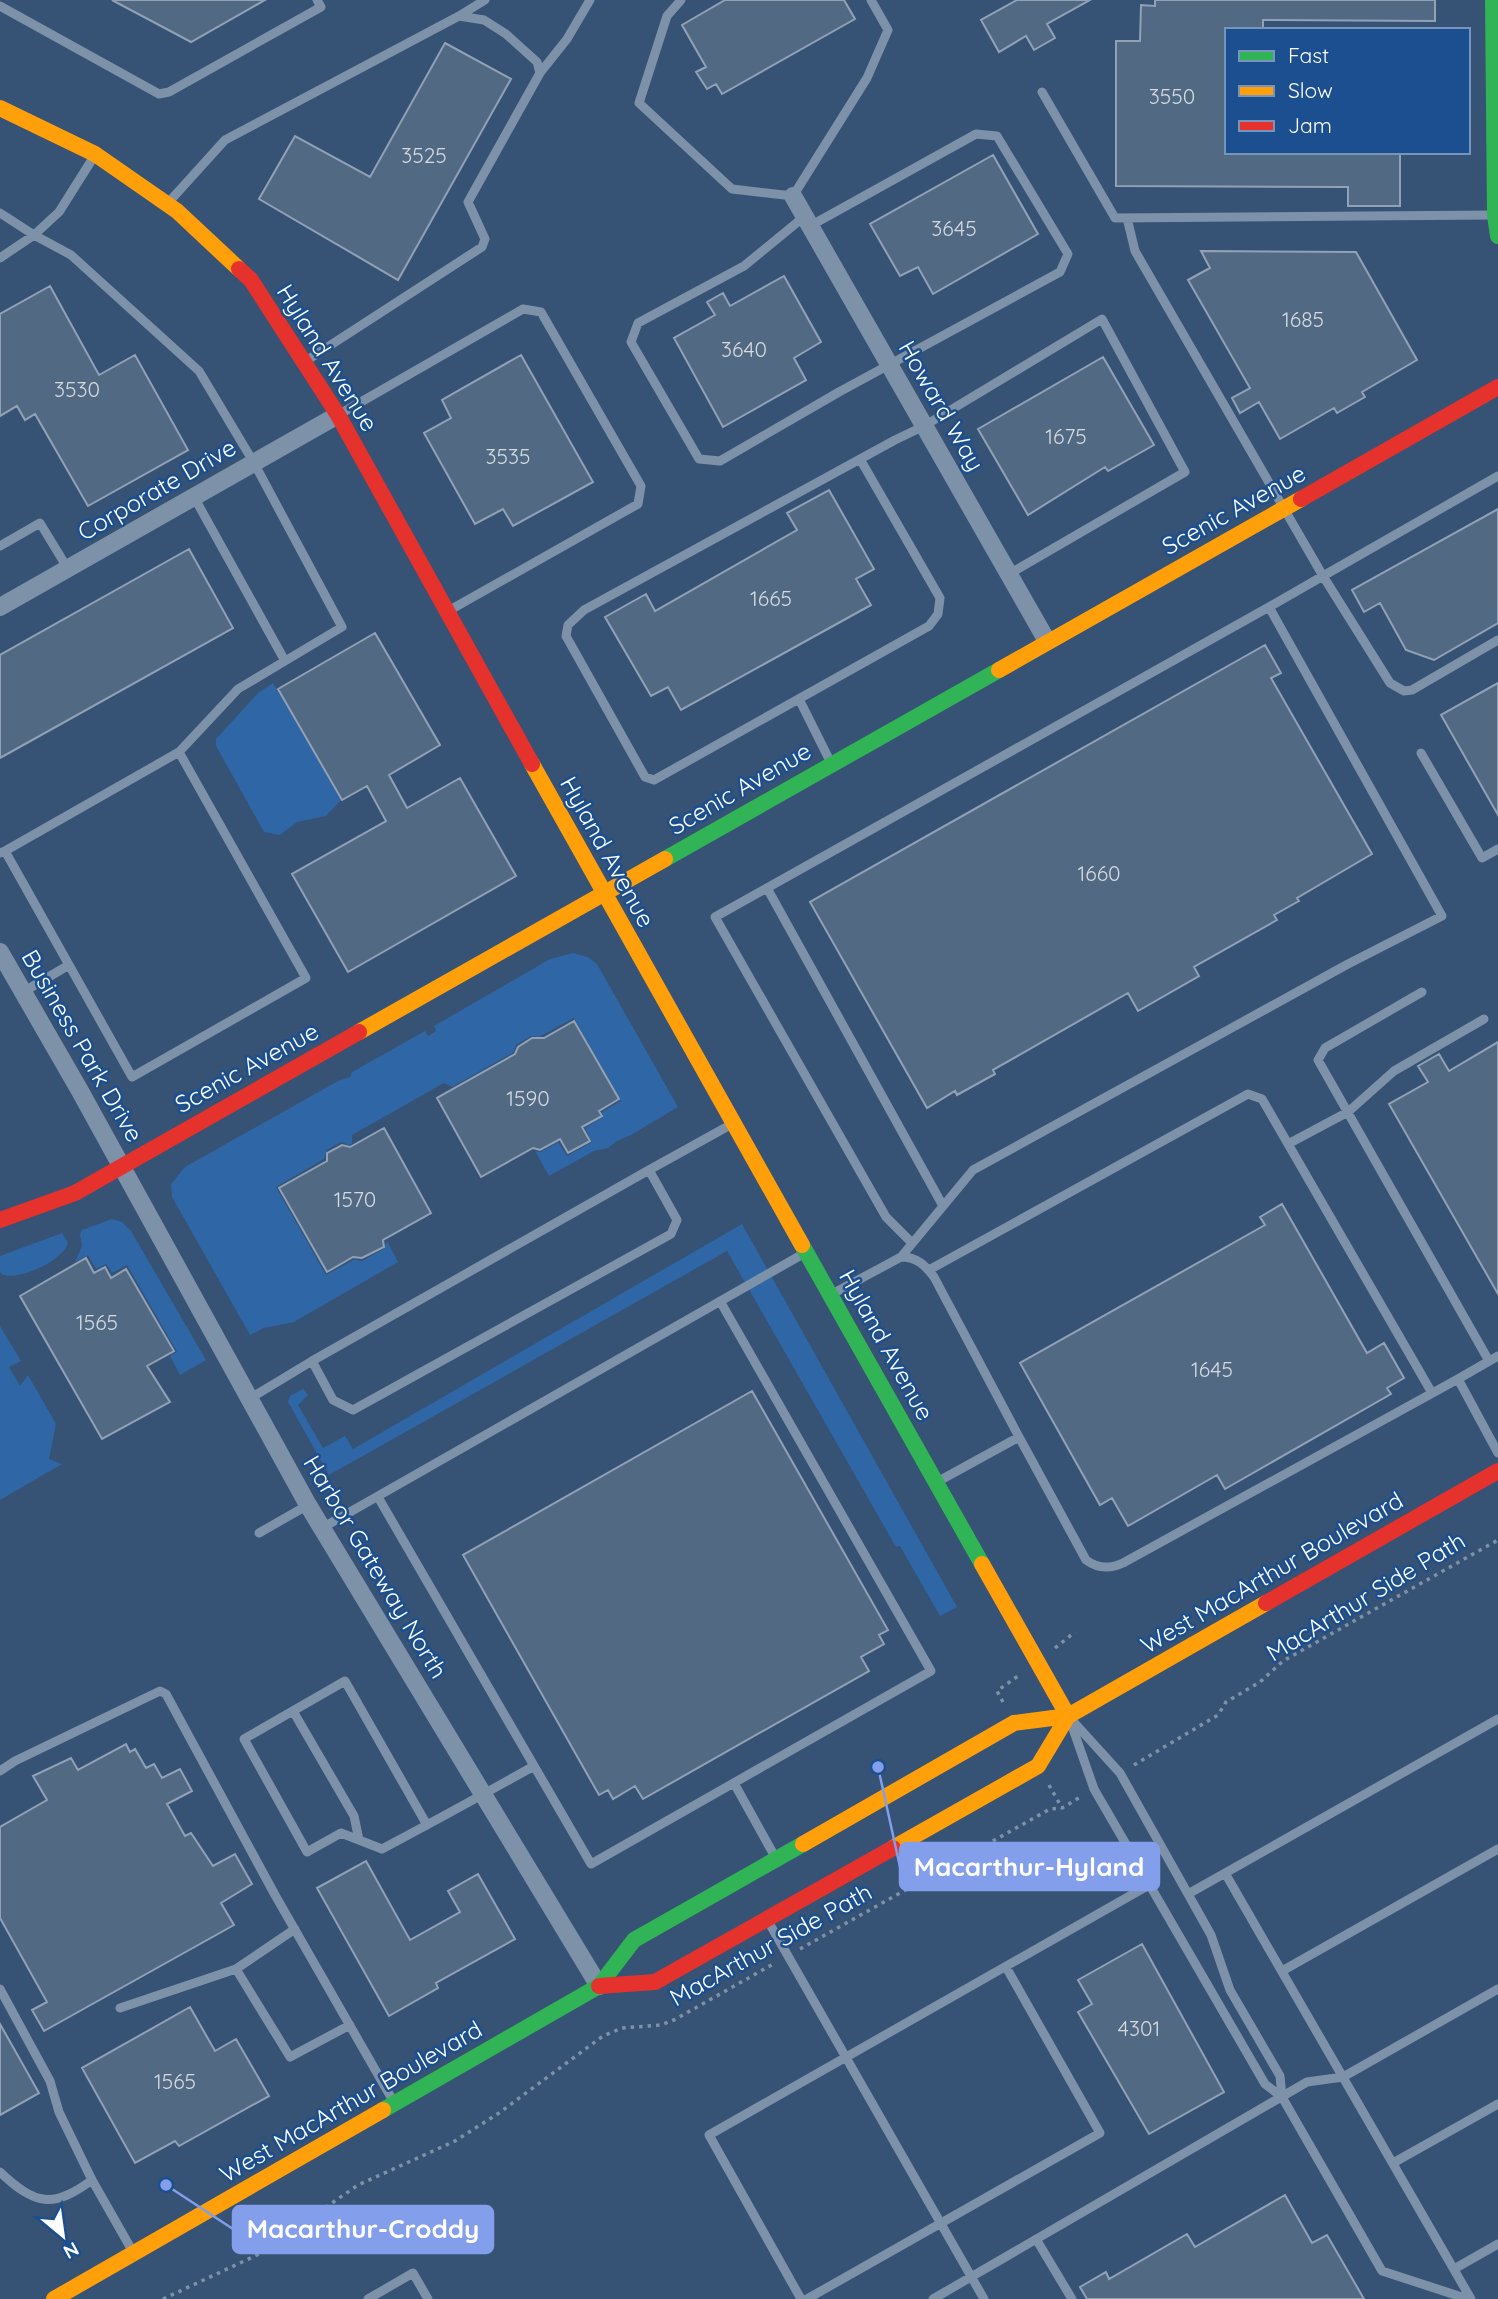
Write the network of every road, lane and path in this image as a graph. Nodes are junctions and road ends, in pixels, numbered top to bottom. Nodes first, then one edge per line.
1 (317, 0) edge
2 (485, 0) edge
3 (590, 0) edge
4 (681, 0) edge
5 (872, 0) edge
6 (1493, 0) edge
7 (0, 6) edge
8 (460, 16) junction
9 (540, 73) junction
10 (1042, 92) dead end
11 (0, 108) edge
12 (95, 154) junction
13 (793, 196) junction
14 (167, 204) junction
15 (0, 213) edge
16 (1494, 215) junction
17 (1127, 218) junction
18 (807, 221) junction
19 (34, 235) junction
20 (1498, 236) edge
21 (0, 258) edge
22 (304, 362) junction
23 (889, 365) junction
24 (1498, 387) edge
25 (338, 415) junction
26 (924, 426) junction
27 (860, 459) junction
28 (254, 463) junction
29 (1498, 476) edge
30 (194, 497) junction
31 (1285, 507) junction
32 (0, 546) edge
33 (68, 569) junction
34 (1009, 574) junction
35 (1323, 576) junction
36 (0, 607) edge
37 (1269, 607) junction
38 (448, 611) junction
39 (1498, 640) edge
40 (1047, 641) junction
41 (285, 661) junction
42 (799, 699) junction
43 (180, 752) junction
44 (1421, 753) dead end
45 (831, 763) junction
46 (1498, 849) edge
47 (2, 852) edge
48 (767, 888) junction
49 (604, 894) junction
50 (0, 952) edge
51 (69, 965) junction
52 (23, 992) junction
53 (1422, 992) dead end
54 (1485, 1019) dead end
55 (1348, 1112) junction
56 (734, 1123) junction
57 (1288, 1144) junction
58 (121, 1165) junction
59 (649, 1170) junction
60 (943, 1206) junction
61 (0, 1220) edge
62 (912, 1243) junction
63 (807, 1251) junction
64 (901, 1257) junction
65 (929, 1270) junction
66 (831, 1294) junction
67 (720, 1301) junction
68 (1494, 1358) edge
69 (312, 1361) junction
70 (1458, 1378) junction
71 (1432, 1393) junction
72 (249, 1399) junction
73 (1019, 1437) junction
74 (1498, 1453) edge
75 (1498, 1471) edge
76 (937, 1482) junction
77 (378, 1497) junction
78 (308, 1505) junction
79 (322, 1528) junction
80 (259, 1533) dead end
81 (1498, 1540) edge
82 (293, 1711) junction
83 (1068, 1716) junction
84 (1498, 1719) edge
85 (534, 1766) junction
86 (0, 1770) edge
87 (1120, 1773) junction
88 (734, 1783) junction
89 (1094, 1789) junction
90 (483, 1794) junction
91 (427, 1825) junction
92 (359, 1840) junction
93 (1498, 1849) edge
94 (776, 1858) junction
95 (1225, 1873) junction
96 (1149, 1885) junction
97 (1188, 1894) junction
98 (767, 1919) junction
99 (296, 1929) junction
100 (788, 1956) junction
101 (1006, 1967) junction
102 (236, 1969) junction
103 (1282, 1971) junction
104 (599, 1986) junction
105 (0, 1989) edge
106 (1498, 1989) edge
107 (120, 2008) dead end
108 (350, 2025) junction
109 (846, 2057) junction
110 (1343, 2077) junction
111 (1282, 2097) junction
112 (394, 2104) junction
113 (1498, 2104) edge
114 (1393, 2163) junction
115 (0, 2172) edge
116 (92, 2180) junction
117 (941, 2224) junction
118 (1036, 2239) junction
119 (1498, 2244) edge
120 (134, 2253) junction
121 (1454, 2269) junction
122 (971, 2277) junction
123 (54, 2299) edge
124 (163, 2299) edge
125 (368, 2299) edge
126 (428, 2299) edge
127 (801, 2299) edge
128 (807, 2299) edge
129 (933, 2299) edge
130 (984, 2299) edge
131 (1072, 2299) edge
132 (1470, 2299) edge

1 - 7 lane
2 - 8 lane
3 - 9 lane
4 - 13 lane
5 - 13 lane
6 - 16 street
8 - 9 lane
8 - 14 lane
9 - 22 lane
10 - 17 lane
11 - 12 street, Hyland Avenue
12 - 14 street, Hyland Avenue
12 - 19 lane
13 - 18 street, Howard Way
14 - 22 street, Hyland Avenue
15 - 19 lane
16 - 17 lane
16 - 20 street
17 - 31 lane
18 - 23 street, Howard Way
18 - 23 lane
18 - 23 lane
19 - 21 lane
19 - 28 lane
22 - 25 street, Hyland Avenue
23 - 26 street, Howard Way
24 - 31 street, Scenic Avenue
25 - 28 street, Corporate Drive
25 - 38 street, Hyland Avenue
25 - 38 lane
26 - 27 lane
26 - 34 street, Howard Way
26 - 34 lane
27 - 42 lane
27 - 42 lane
28 - 30 street, Corporate Drive
28 - 41 lane
29 - 35 lane
30 - 33 street, Corporate Drive
30 - 41 lane
31 - 35 lane
31 - 40 street, Scenic Avenue
32 - 33 lane
33 - 36 street, Corporate Drive
34 - 40 street, Howard Way
35 - 37 lane
35 - 39 lane
37 - 48 lane
37 - 60 lane
38 - 49 street, Hyland Avenue
40 - 45 street, Scenic Avenue
41 - 43 lane
42 - 45 lane
43 - 47 lane
43 - 51 lane
44 - 46 lane
45 - 49 street, Scenic Avenue
47 - 51 lane
48 - 60 lane
48 - 62 lane
49 - 56 street, Hyland Avenue
49 - 58 street, Scenic Avenue
50 - 52 street, Business Park Drive
51 - 52 lane
52 - 58 street, Business Park Drive
53 - 55 lane
54 - 55 lane
55 - 57 lane
55 - 68 lane
56 - 59 lane
56 - 63 street, Hyland Avenue
57 - 65 lane
57 - 71 lane
58 - 61 street, Scenic Avenue
58 - 72 street, Harbor Gateway North
59 - 69 lane
59 - 69 lane
60 - 62 lane
62 - 64 lane
63 - 66 street, Hyland Avenue
63 - 67 lane
64 - 65 lane
64 - 66 lane
65 - 73 lane
66 - 76 street, Hyland Avenue
67 - 77 lane
67 - 88 lane
68 - 70 lane
69 - 72 lane
70 - 71 lane
70 - 74 lane
71 - 73 lane
72 - 78 street, Harbor Gateway North
73 - 76 lane
75 - 83 street, West MacArthur Boulevard
76 - 83 street, Hyland Avenue
77 - 79 lane
77 - 85 lane
78 - 79 street, Harbor Gateway North
78 - 80 lane
79 - 90 street, Harbor Gateway North
81 - 87 path, MacArthur Side Path
82 - 91 lane
82 - 92 lane
82 - 92 lane
83 - 87 lane
83 - 89 lane
83 - 94 street, West MacArthur Boulevard
83 - 98 street, West MacArthur Boulevard
84 - 95 lane
85 - 88 lane
85 - 90 lane
86 - 99 lane
87 - 97 lane
88 - 94 lane
89 - 96 lane
89 - 100 path, MacArthur Side Path
90 - 91 lane
90 - 104 street, Harbor Gateway North
91 - 92 lane
93 - 103 lane
94 - 104 street, West MacArthur Boulevard
95 - 97 lane
95 - 103 lane
96 - 101 lane
96 - 111 lane
97 - 111 lane
98 - 100 lane
98 - 104 street, West MacArthur Boulevard
99 - 102 lane
99 - 108 lane
100 - 109 lane
100 - 124 path, MacArthur Side Path
101 - 109 lane
101 - 117 lane
102 - 107 lane
102 - 108 lane
103 - 110 lane
104 - 112 street, West MacArthur Boulevard
105 - 116 lane
106 - 110 lane
108 - 112 lane
109 - 117 lane
109 - 127 lane
110 - 111 lane
110 - 114 lane
111 - 118 lane
111 - 132 lane
112 - 120 street, West MacArthur Boulevard
113 - 114 lane
114 - 121 lane
115 - 116 lane
116 - 120 lane
117 - 122 lane
117 - 128 lane
118 - 122 lane
118 - 131 lane
119 - 121 lane
120 - 123 street, West MacArthur Boulevard
121 - 132 lane
122 - 129 lane
122 - 130 lane
125 - 126 lane

